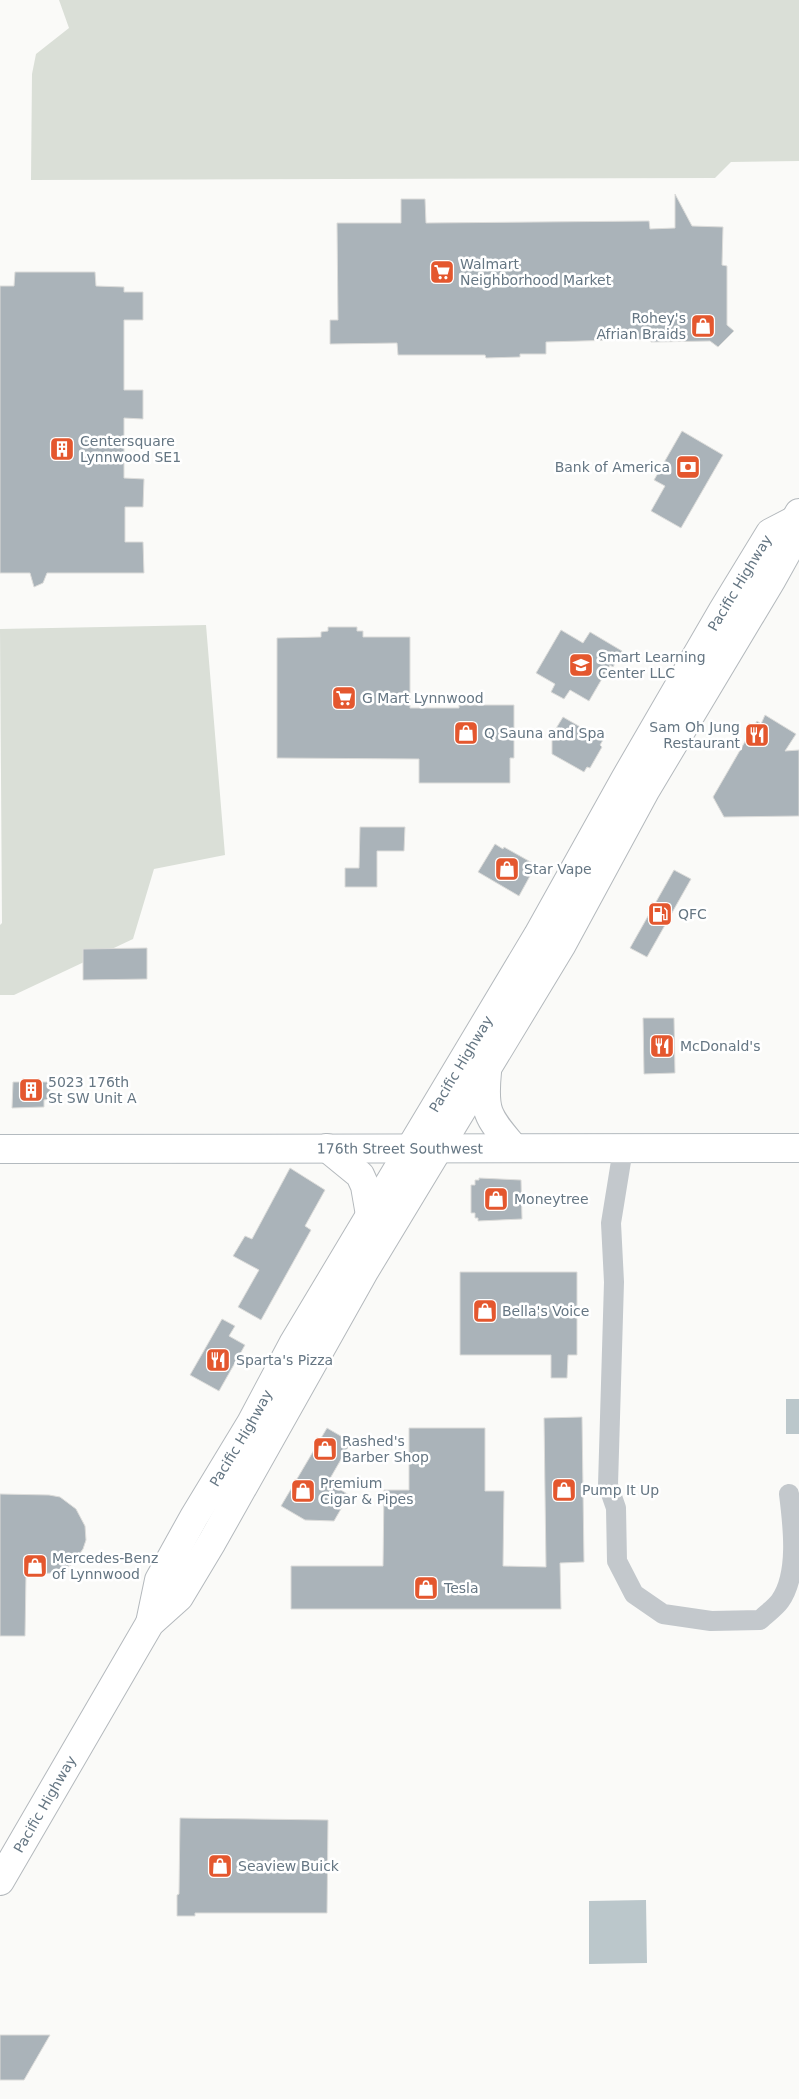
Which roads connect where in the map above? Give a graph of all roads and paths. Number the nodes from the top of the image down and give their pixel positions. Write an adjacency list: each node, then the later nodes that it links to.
1 (797, 516): 2 (main road, Pacific Highway); 3 (main road, Pacific Highway)
2 (488, 1065): 5 (main road, Pacific Highway); 6 (main road)
3 (411, 1147): 4 (main road, 176th Street Southwest); 5 (main road, 176th Street Southwest); 10 (main road, Pacific Highway)
4 (328, 1148): 8 (main road, 176th Street Southwest); 10 (main road)
5 (439, 1148): 6 (main road, 176th Street Southwest); 13 (main road, Pacific Highway)
6 (514, 1148): 9 (main road, 176th Street Southwest)
7 (799, 1148): 9 (main road, 176th Street Southwest)
8 (0, 1149)
9 (623, 1149): 12 (street)
10 (370, 1215): 11 (main road, Pacific Highway)
11 (233, 1454): 13 (main road); 14 (main road, Pacific Highway)
12 (789, 1494)
13 (202, 1559): 14 (main road, Pacific Highway)
14 (150, 1623): 15 (main road, Pacific Highway)
15 (0, 1881)

